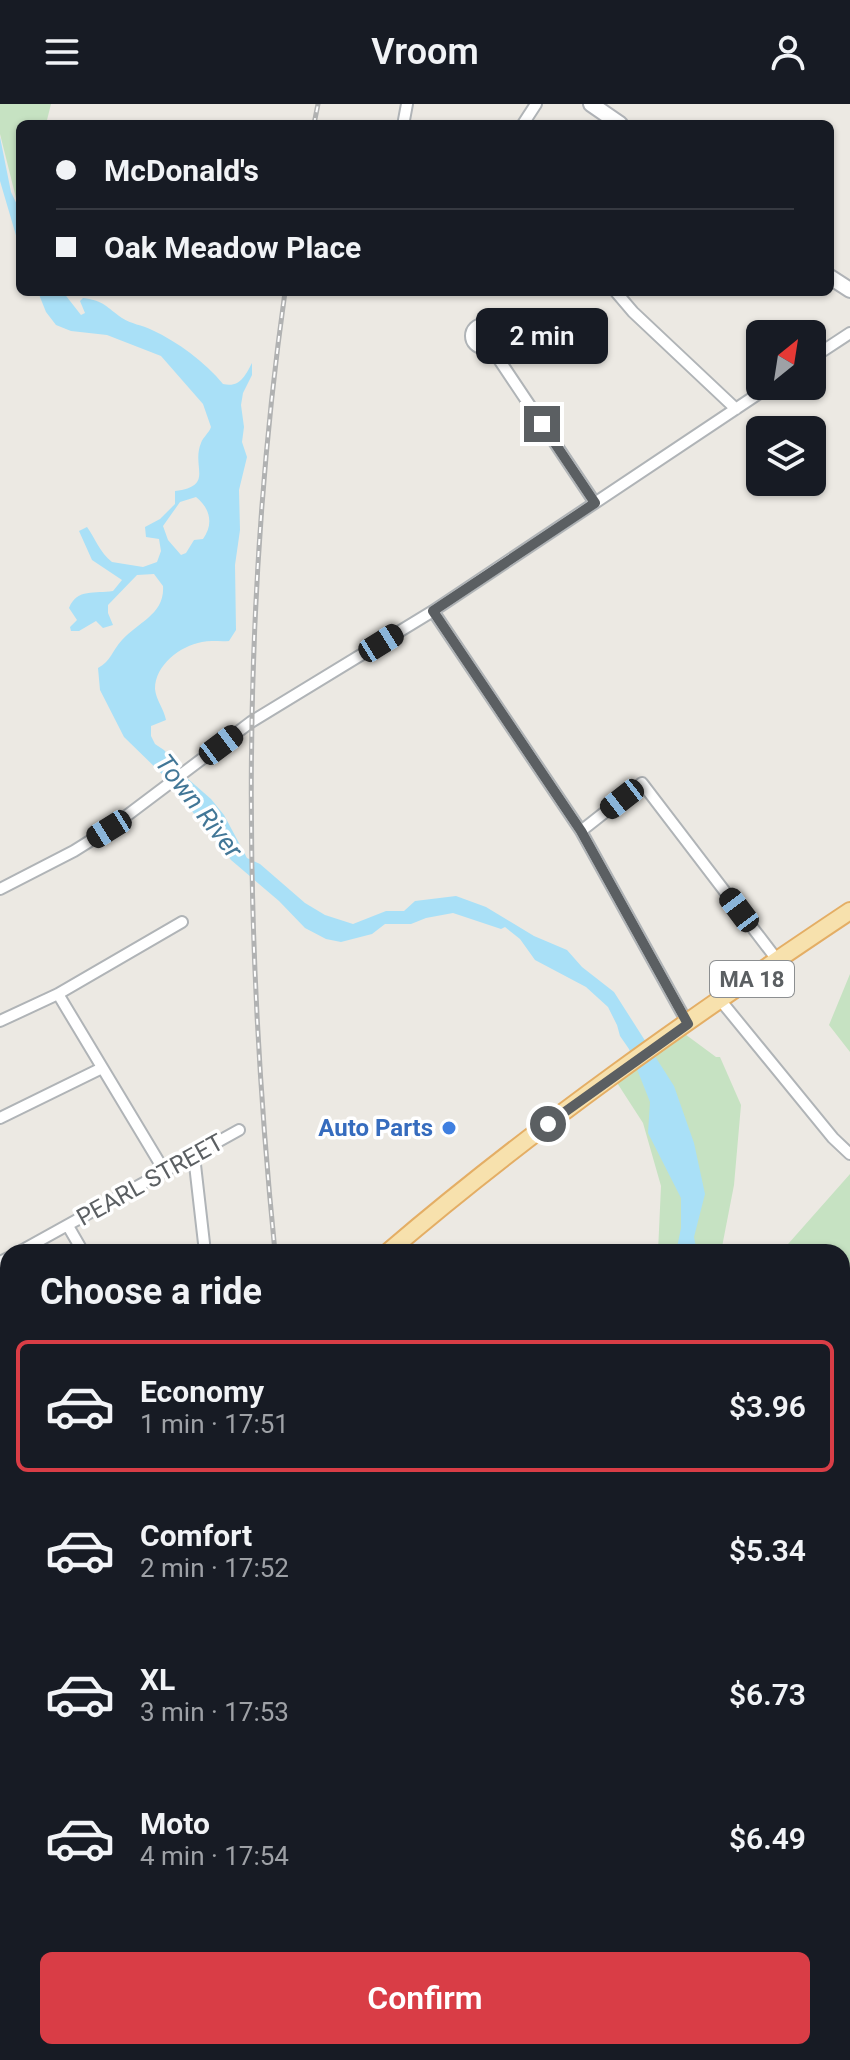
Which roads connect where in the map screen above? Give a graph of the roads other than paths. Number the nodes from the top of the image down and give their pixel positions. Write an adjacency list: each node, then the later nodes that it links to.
1 (407, 104): 3 (street)
2 (591, 104): 4 (street)
3 (404, 120)
4 (614, 120)
5 (619, 296): 10 (street)
6 (850, 333): 8 (street)
7 (490, 346): 11 (street)
8 (826, 349)
9 (749, 400): 10 (street)
10 (736, 409): 11 (street)
11 (595, 503): 12 (street)
12 (433, 611): 13 (street); 14 (street)
13 (581, 831): 17 (street); 21 (street)
14 (0, 889)
15 (850, 911): 17 (main road, MA 18)
16 (182, 922): 18 (street)
17 (778, 961): 19 (main road, MA 18)
18 (58, 994): 20 (street); 22 (street)
19 (721, 1001): 21 (main road, MA 18); 25 (street)
20 (0, 1021)
21 (688, 1024): 32 (main road, MA 18)
22 (102, 1068): 23 (street); 27 (street)
23 (0, 1118)
24 (239, 1130): 26 (street, PEARL STREET)
25 (850, 1154)
26 (194, 1156): 27 (street, PEARL STREET); 31 (street)
27 (165, 1172): 28 (street, PEARL STREET)
28 (68, 1226): 29 (street, PEARL STREET); 30 (street)
29 (34, 1244)
30 (78, 1244)
31 (204, 1244)
32 (398, 1244)

